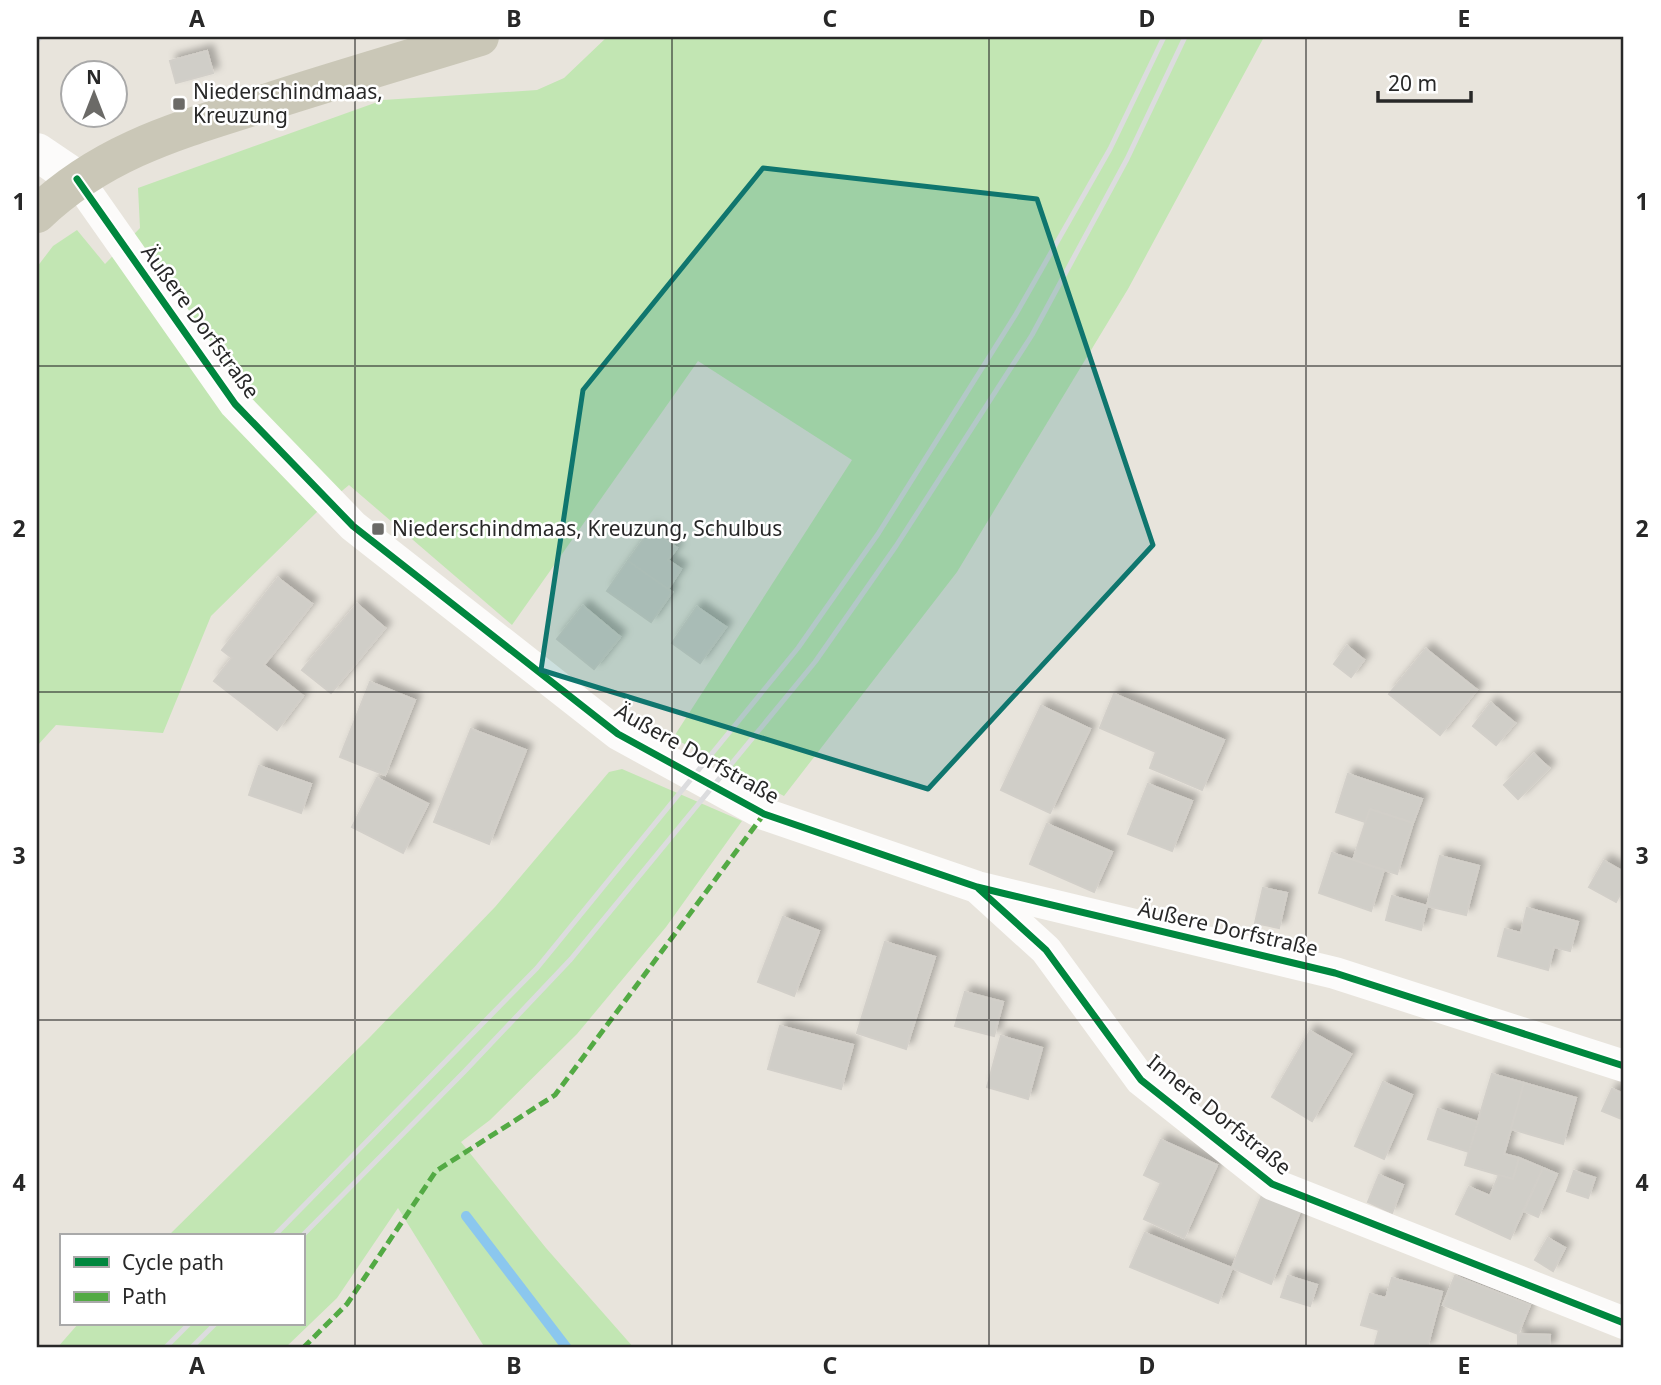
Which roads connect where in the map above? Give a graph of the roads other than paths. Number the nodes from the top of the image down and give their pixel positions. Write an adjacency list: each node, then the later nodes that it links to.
1 (480, 37): 3 (main road)
2 (37, 152): 3 (main road)
3 (77, 179): 4 (main road); 5 (street, Äußere Dorfstraße)
4 (37, 214)
5 (977, 887): 6 (street, Äußere Dorfstraße); 7 (street, Innere Dorfstraße)
6 (1624, 1066)
7 (1624, 1323)

